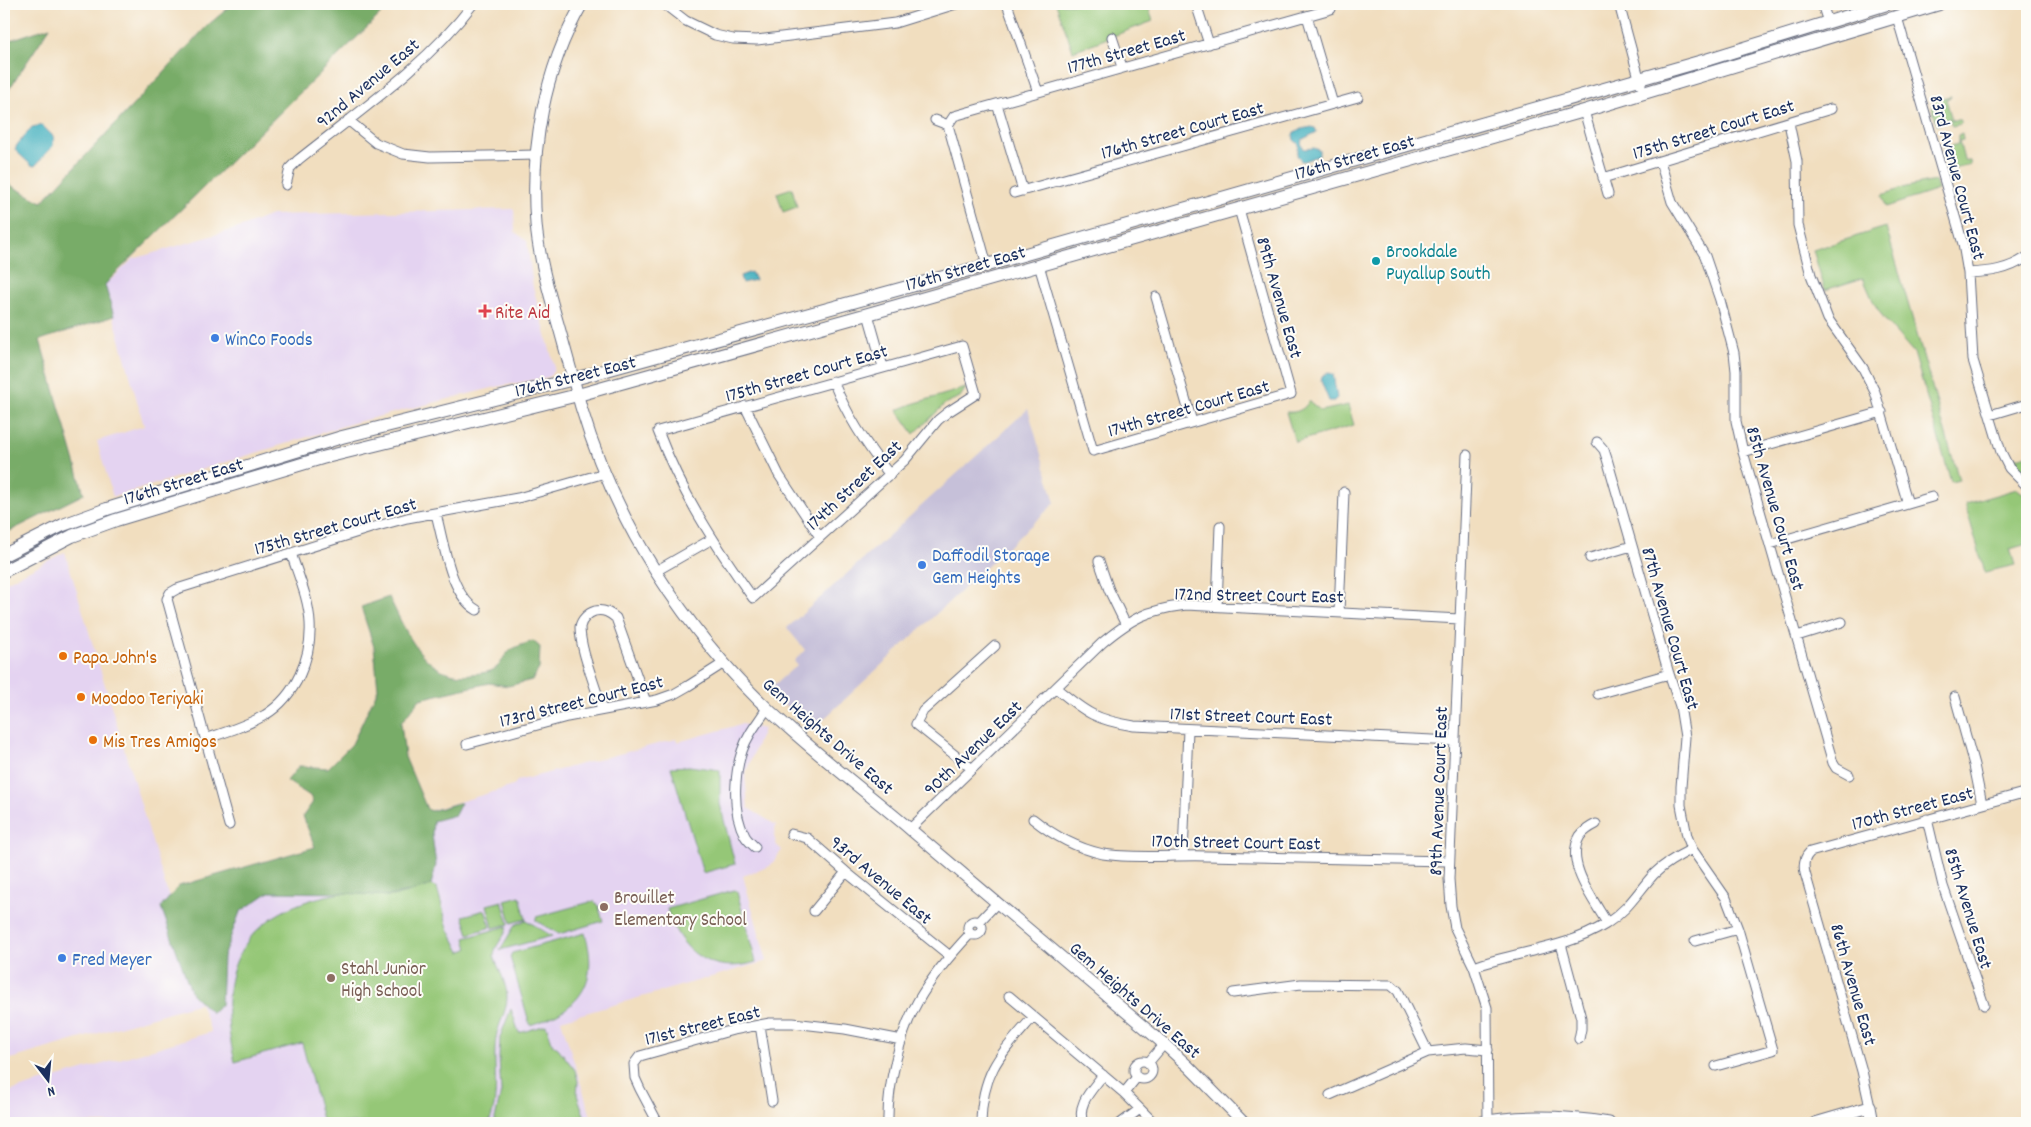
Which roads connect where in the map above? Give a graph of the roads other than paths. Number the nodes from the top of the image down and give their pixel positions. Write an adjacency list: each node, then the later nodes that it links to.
1 (473, 4): 26 (street, 92nd Avenue East)
2 (582, 4): 30 (street, Gem Heights Drive East)
3 (664, 4): 4 (street)
4 (956, 4)
5 (1007, 4): 20 (street)
6 (1196, 4): 17 (street)
7 (1619, 4): 19 (street)
8 (1822, 4): 15 (street)
9 (1887, 4): 15 (main road, 176th Street East)
10 (1915, 4): 14 (main road)
11 (1939, 4): 14 (main road, 176th Street East)
12 (1331, 9): 13 (street, 177th Street East)
13 (1307, 16): 17 (street, 177th Street East); 23 (street)
14 (1897, 17): 25 (main road, 176th Street East); 41 (street, 83rd Avenue Court East)
15 (1828, 22): 19 (main road, 176th Street East)
16 (1112, 37): 18 (street)
17 (1209, 44): 18 (street, 177th Street East)
18 (1122, 67): 20 (street, 177th Street East)
19 (1640, 82): 25 (main road); 32 (main road, 176th Street East)
20 (1038, 92): 22 (street, 177th Street East)
21 (1358, 97): 23 (street, 176th Street Court East)
22 (997, 104): 23 (street, 176th Street Court East); 29 (street, 177th Street East)
23 (1333, 104)
24 (1832, 109): 28 (street, 175th Street Court East)
25 (1584, 111): 33 (street); 36 (main road, 176th Street East)
26 (348, 120): 30 (street); 34 (street, 92nd Avenue East)
27 (935, 120): 29 (street)
28 (1789, 122): 31 (street, 175th Street Court East); 53 (street)
29 (948, 125): 39 (street)
30 (536, 155): 46 (street, Gem Heights Drive East)
31 (1660, 161): 33 (street, 175th Street Court East); 57 (street, 85th Avenue Court East)
32 (1344, 164): 36 (main road); 37 (main road, 176th Street East)
33 (1603, 178): 35 (street)
34 (286, 185)
35 (1608, 194)
36 (1241, 208): 40 (main road, 176th Street East); 49 (street, 89th Avenue East)
37 (1168, 214): 39 (main road, 176th Street East); 40 (main road)
38 (2027, 257): 41 (street)
39 (987, 265): 43 (main road); 46 (main road, 176th Street East)
40 (1040, 265): 43 (main road, 176th Street East); 55 (street, 174th Street Court East)
41 (1968, 273): 54 (street, 83rd Avenue Court East)
42 (1156, 297): 55 (street)
43 (905, 304): 44 (main road, 176th Street East)
44 (868, 314): 45 (street); 50 (main road, 176th Street East)
45 (883, 367): 47 (street, 175th Street Court East); 48 (street, 175th Street Court East)
46 (574, 379): 50 (street, Gem Heights Drive East); 72 (main road, 176th Street East)
47 (833, 381): 52 (street, 175th Street Court East); 60 (street)
48 (976, 394): 60 (street, 174th Street East)
49 (1291, 394): 55 (street, 174th Street Court East)
50 (578, 395): 59 (street, Gem Heights Drive East); 75 (main road, 176th Street East)
51 (2027, 404): 54 (street)
52 (744, 406): 67 (street); 68 (street, 175th Street Court East)
53 (1882, 412): 57 (street); 64 (street)
54 (1990, 415): 61 (street, 83rd Avenue Court East)
55 (1192, 422)
56 (1597, 442): 70 (street, 87th Avenue Court East)
57 (1743, 452): 69 (street, 85th Avenue Court East)
58 (1467, 455): 80 (street, 89th Avenue Court East)
59 (605, 474): 65 (street, 175th Street Court East); 76 (street, Gem Heights Drive East)
60 (890, 475): 67 (street, 174th Street East)
61 (2027, 486)
62 (1344, 492): 79 (street)
63 (1932, 497): 64 (street)
64 (1908, 504): 69 (street)
65 (436, 514): 71 (street, 175th Street Court East); 78 (street)
66 (1220, 526): 77 (street)
67 (820, 537): 68 (street, 174th Street East)
68 (712, 539): 76 (street)
69 (1770, 544): 83 (street, 85th Avenue Court East)
70 (1632, 546): 73 (street); 86 (street, 87th Avenue Court East)
71 (291, 553): 94 (street); 94 (street, 175th Street Court East)
72 (4, 555)
73 (1590, 558)
74 (1098, 561): 82 (street)
75 (4, 570)
76 (656, 571): 85 (street, Gem Heights Drive East)
77 (1217, 606): 79 (street, 172nd Street Court East); 82 (street, 172nd Street Court East)
78 (477, 610)
79 (1339, 612): 80 (street, 172nd Street Court East)
80 (1460, 619): 95 (street, 89th Avenue Court East)
81 (1842, 622): 83 (street)
82 (1125, 623): 87 (street, 172nd Street Court East)
83 (1797, 636): 98 (street, 85th Avenue Court East)
84 (995, 646): 97 (street)
85 (724, 663): 90 (street, 173rd Street Court East); 91 (street, Gem Heights Drive East)
86 (1669, 674): 88 (street); 108 (street, 87th Avenue Court East)
87 (1056, 688): 93 (street, 171st Street Court East); 97 (street, 90th Avenue East)
88 (1598, 694)
89 (1955, 697): 100 (street)
90 (646, 702): 92 (street, 173rd Street Court East); 92 (street)
91 (767, 708): 105 (street, Gem Heights Drive East); 107 (street)
92 (602, 710): 96 (street, 173rd Street Court East)
93 (1188, 729): 95 (street, 171st Street Court East); 109 (street)
94 (205, 739): 104 (street)
95 (1454, 741): 111 (street, 89th Avenue Court East)
96 (467, 744)
97 (971, 768): 105 (street, 90th Avenue East)
98 (1849, 774)
99 (2027, 792): 100 (street, 170th Street East)
100 (1982, 804): 102 (street, 170th Street East)
101 (1033, 819): 109 (street, 170th Street Court East)
102 (1927, 819): 110 (street, 170th Street East); 123 (street, 85th Avenue East)
103 (1596, 824): 115 (street)
104 (229, 825)
105 (910, 829): 113 (street, Gem Heights Drive East)
106 (791, 834): 112 (street, 93rd Avenue East)
107 (755, 848)
108 (1692, 849): 115 (street); 116 (street, 87th Avenue Court East)
109 (1183, 855): 111 (street, 170th Street Court East)
110 (1806, 856): 136 (street, 86th Avenue East)
111 (1448, 861): 120 (street, 89th Avenue Court East)
112 (846, 872): 114 (street); 119 (street, 93rd Avenue East)
113 (997, 903): 119 (street); 128 (street, Gem Heights Drive East)
114 (814, 911)
115 (1607, 923): 118 (street)
116 (1738, 929): 117 (street); 131 (street, 87th Avenue Court East)
117 (1695, 941)
118 (1561, 944): 120 (street); 126 (street)
119 (950, 956): 127 (street)
120 (1474, 967): 129 (street, 89th Avenue Court East)
121 (1233, 993): 130 (street)
122 (1009, 996): 124 (street)
123 (1984, 1005)
124 (1033, 1017): 132 (street); 142 (street)
125 (760, 1026): 127 (street, 171st Street East); 135 (street); 140 (street, 171st Street East)
126 (1579, 1038)
127 (902, 1040): 141 (street)
128 (1164, 1044): 133 (street); 146 (street, Gem Heights Drive East)
129 (1488, 1050): 130 (street); 139 (street, 89th Avenue Court East)
130 (1428, 1052): 134 (street)
131 (1716, 1066)
132 (1103, 1075): 133 (street); 143 (street)
133 (1124, 1093): 137 (street)
134 (1330, 1095)
135 (772, 1101)
136 (1870, 1107): 148 (street); 149 (street, 86th Avenue East)
137 (1140, 1109): 144 (street); 145 (street)
138 (1581, 1121): 139 (street); 147 (street)
139 (1482, 1122)
140 (658, 1123)
141 (888, 1123)
142 (981, 1123)
143 (1083, 1123)
144 (1121, 1123)
145 (1154, 1123)
146 (1244, 1123)
147 (1609, 1123)
148 (1815, 1123)
149 (1873, 1123)

